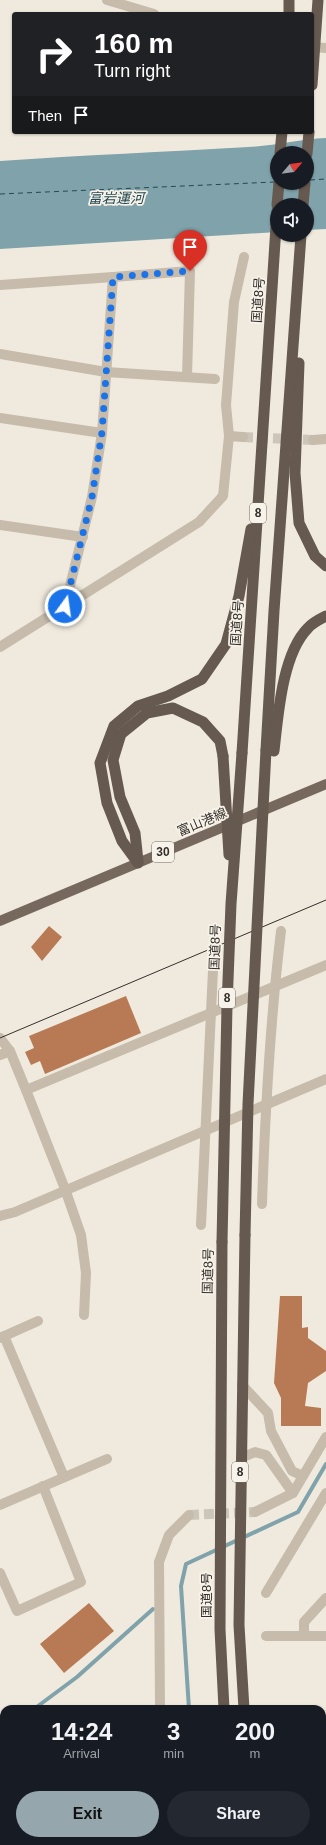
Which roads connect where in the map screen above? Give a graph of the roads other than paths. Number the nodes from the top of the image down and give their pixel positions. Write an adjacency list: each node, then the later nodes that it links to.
1 (107, 0): 4 (street)
2 (290, 0): 5 (highway)
3 (318, 0): 8 (highway, bridge)
4 (147, 12)
5 (289, 12)
6 (314, 48): 7 (street)
7 (326, 48)
8 (314, 57)
9 (282, 134): 11 (highway)
10 (309, 134): 12 (highway)
11 (281, 146)
12 (308, 146)
13 (275, 242): 29 (highway, 国道8号 / 8)
14 (300, 242): 18 (highway, 8)
15 (244, 257): 25 (street)
16 (113, 277): 17 (street); 20 (street); 21 (street)
17 (0, 285)
18 (297, 293): 32 (highway); 36 (highway, 8)
19 (0, 354): 20 (street)
20 (106, 372): 21 (street); 24 (street)
21 (187, 376): 22 (street)
22 (215, 379)
23 (0, 418): 24 (street)
24 (102, 432): 31 (street)
25 (229, 436): 26 (street); 33 (street)
26 (242, 437)
27 (319, 439): 28 (street)
28 (326, 449)
29 (261, 469): 38 (highway); 39 (highway, 国道8号 / 8, bridge)
30 (0, 525): 31 (street)
31 (82, 537): 33 (street)
32 (326, 566)
33 (65, 606): 35 (street)
34 (326, 616): 36 (highway)
35 (0, 647)
36 (270, 751): 59 (highway, 8, bridge)
37 (326, 784): 38 (main road, 富山港線 / 30)
38 (138, 863): 39 (highway, bridge); 40 (main road, 富山港線 / 30)
39 (231, 904): 78 (highway, 国道8号 / 8, bridge)
40 (0, 921)
41 (281, 931): 44 (street)
42 (326, 965): 44 (street)
43 (213, 970): 45 (street)
44 (274, 986): 45 (street); 50 (street)
45 (211, 1012): 49 (street); 51 (street)
46 (0, 1038): 47 (street)
47 (5, 1053): 49 (street)
48 (326, 1079): 50 (street)
49 (26, 1090): 52 (street)
50 (265, 1105): 51 (street); 53 (street)
51 (205, 1130): 52 (street); 55 (street)
52 (66, 1189): 54 (street); 56 (street)
53 (262, 1204)
54 (0, 1216)
55 (201, 1225)
56 (84, 1315)
57 (38, 1321): 58 (street)
58 (2, 1337): 64 (street)
59 (242, 1385): 61 (highway, 8); 63 (street)
60 (326, 1437): 63 (street)
61 (241, 1458): 66 (street); 79 (highway, 8)
62 (107, 1459): 64 (street)
63 (303, 1476): 66 (street)
64 (64, 1477): 65 (street)
65 (43, 1486): 68 (street); 71 (street)
66 (293, 1493): 69 (street)
67 (326, 1493): 72 (street)
68 (0, 1505)
69 (255, 1512)
70 (189, 1516): 77 (street)
71 (0, 1573)
72 (266, 1593)
73 (326, 1598): 74 (street)
74 (304, 1635): 75 (street); 76 (street)
75 (266, 1636)
76 (326, 1636)
77 (160, 1705)
78 (224, 1705)
79 (244, 1705)

